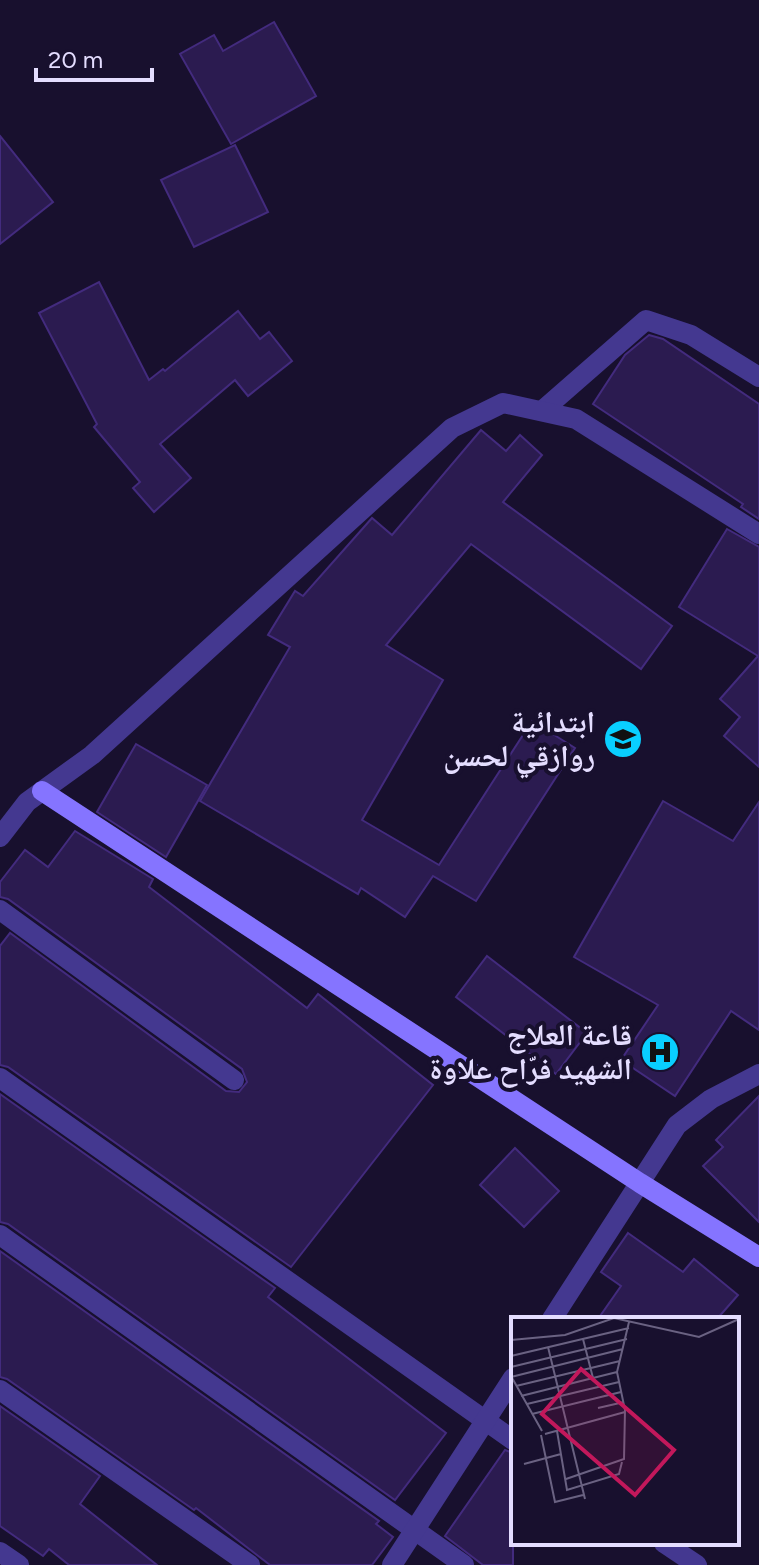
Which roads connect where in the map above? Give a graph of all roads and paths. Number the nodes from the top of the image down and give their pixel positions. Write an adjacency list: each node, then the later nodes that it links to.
1 (759, 377): 2 (street)
2 (543, 410): 3 (street); 4 (street)
3 (759, 534)
4 (42, 791): 5 (street); 10 (street)
5 (0, 837)
6 (0, 910): 9 (street)
7 (759, 1074): 10 (street)
8 (0, 1078): 16 (street)
9 (234, 1080)
10 (640, 1183): 12 (street); 13 (street)
11 (0, 1235): 18 (street)
12 (759, 1257)
13 (553, 1317)
14 (511, 1381): 16 (street)
15 (0, 1390): 22 (street)
16 (485, 1421): 17 (street); 18 (street)
17 (511, 1439)
18 (415, 1530): 23 (street); 24 (street)
19 (667, 1545): 25 (street)
20 (0, 1552): 21 (street)
21 (19, 1565)
22 (250, 1565)
23 (392, 1565)
24 (464, 1565)
25 (697, 1565)

